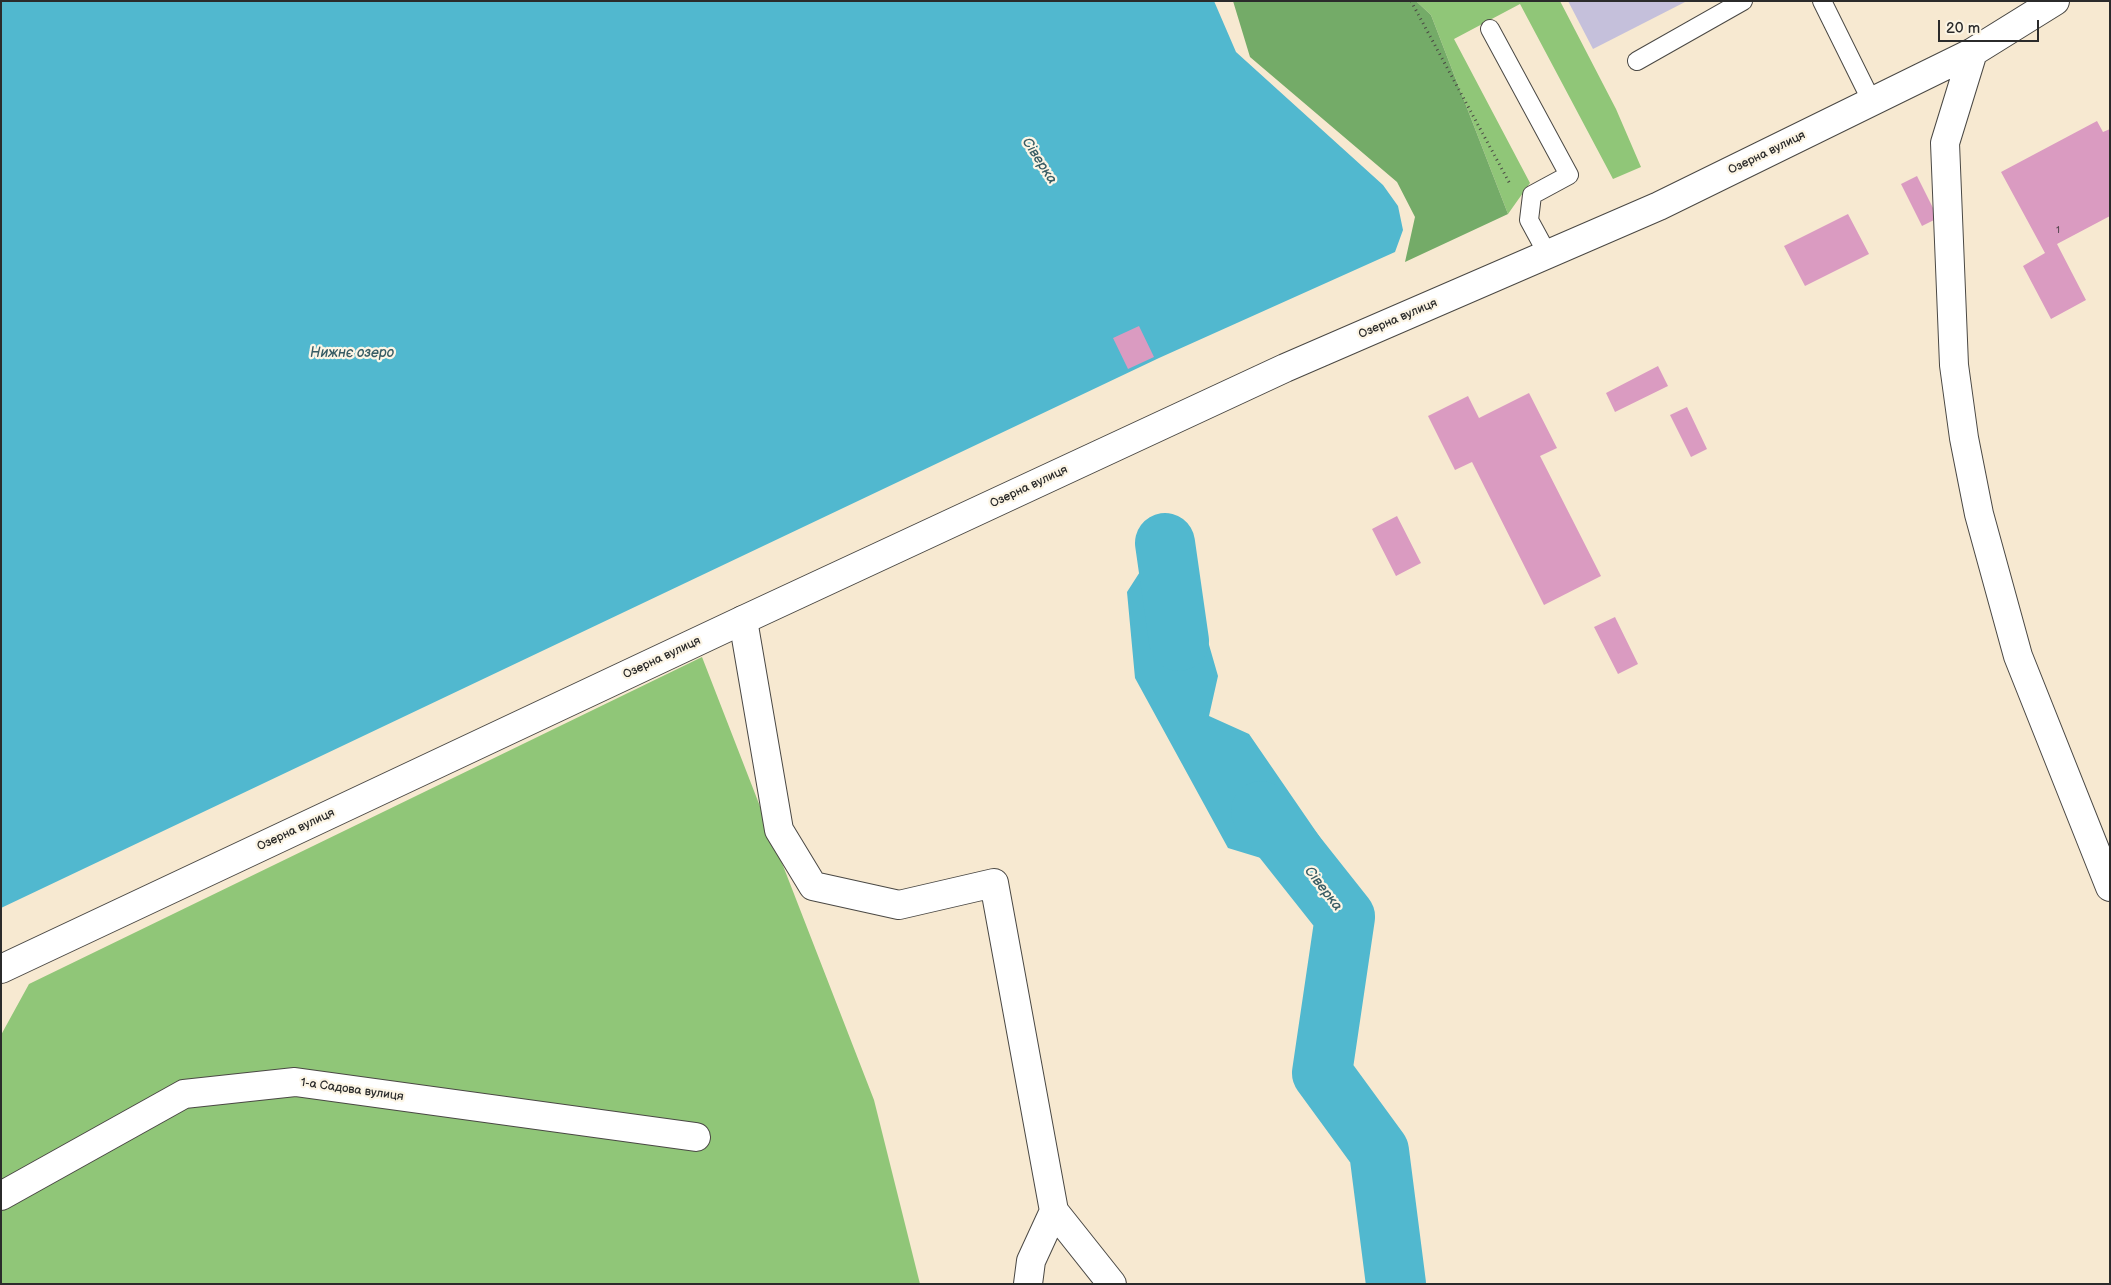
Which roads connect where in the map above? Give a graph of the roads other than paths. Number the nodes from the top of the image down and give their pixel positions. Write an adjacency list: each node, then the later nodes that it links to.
1 (1743, 1): 6 (lane)
2 (1822, 1): 7 (lane)
3 (2055, 1): 5 (street, Озерна вулиця)
4 (1490, 29): 8 (lane)
5 (1973, 52): 7 (street, Озерна вулиця); 10 (street)
6 (1637, 61)
7 (1872, 102): 8 (street, Озерна вулиця)
8 (1548, 255): 9 (street, Озерна вулиця)
9 (743, 620): 11 (street, Озерна вулиця); 14 (street)
10 (2110, 886)
11 (1, 969)
12 (696, 1137): 13 (street, 1-а Садова вулиця)
13 (1, 1196)
14 (1054, 1211): 15 (street); 16 (street)
15 (1028, 1284)
16 (1112, 1284)

